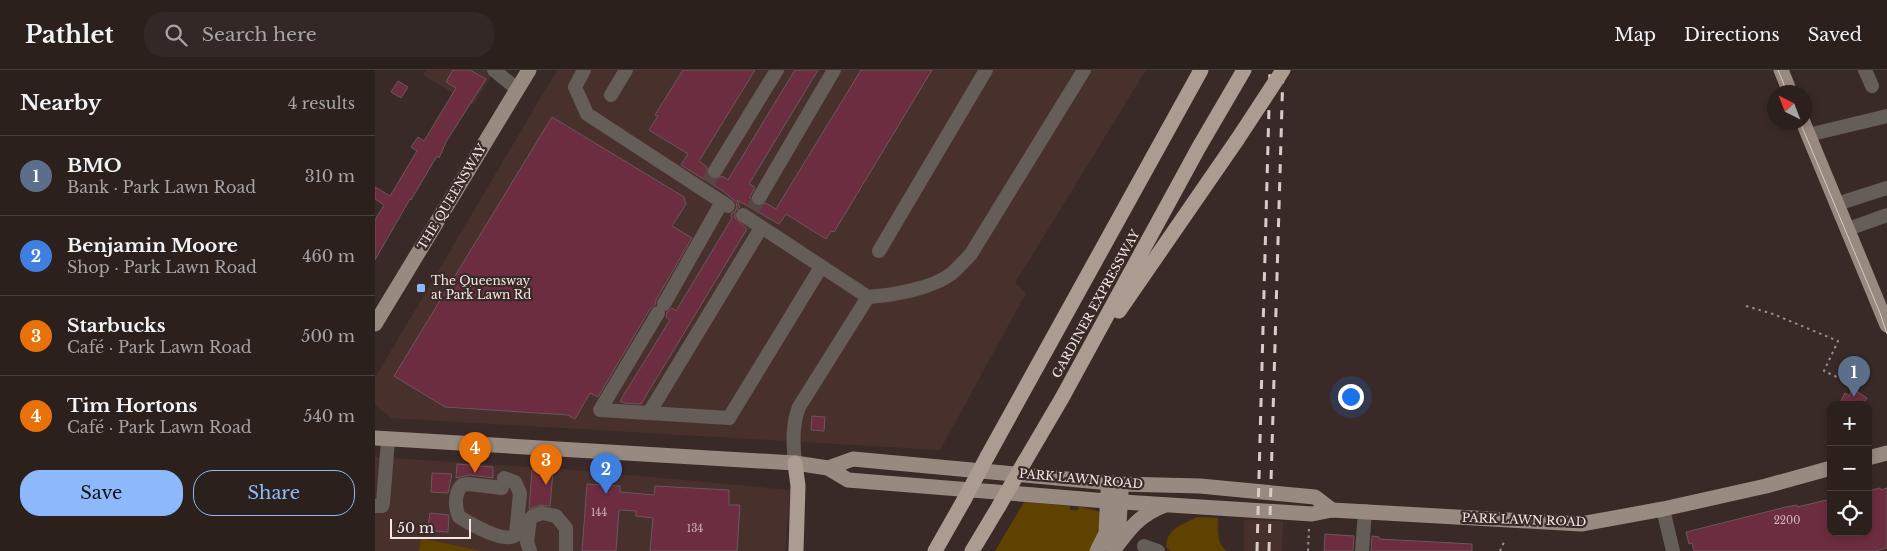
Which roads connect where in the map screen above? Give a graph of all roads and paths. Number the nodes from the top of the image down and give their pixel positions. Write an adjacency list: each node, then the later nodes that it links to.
1 (494, 70): 16 (street)
2 (529, 70): 16 (main road, THE QUEENSWAY)
3 (583, 70): 21 (street)
4 (626, 70): 17 (street)
5 (777, 70): 21 (street)
6 (834, 70): 25 (street)
7 (986, 70): 27 (street)
8 (1084, 70): 29 (street)
9 (1201, 70): 55 (highway, GARDINER EXPRESSWAY, bridge)
10 (1244, 70): 34 (highway, GARDINER EXPRESSWAY)
11 (1283, 70): 34 (highway, bridge)
12 (1781, 70): 14 (main road)
13 (1865, 70): 15 (street)
14 (1787, 85)
15 (1872, 86)
16 (517, 89): 31 (main road, THE QUEENSWAY)
17 (611, 95)
18 (1887, 116): 19 (street)
19 (1812, 128)
20 (1806, 130): 23 (main road)
21 (709, 181): 35 (street)
22 (1887, 188): 23 (street)
23 (1837, 204): 26 (main road)
24 (1887, 215): 26 (street)
25 (761, 228): 28 (street); 35 (street)
26 (1848, 229): 32 (main road)
27 (879, 251)
28 (821, 268): 29 (street); 35 (street)
29 (868, 297): 39 (street)
30 (1746, 306): 33 (path)
31 (375, 324)
32 (1887, 325)
33 (1850, 383)
34 (1062, 398): 56 (highway, GARDINER EXPRESSWAY, bridge)
35 (649, 412)
36 (382, 439): 39 (main road, PARK LAWN ROAD); 46 (street)
37 (1887, 453): 38 (main road)
38 (1872, 457)
39 (795, 463): 40 (main road, PARK LAWN ROAD); 54 (highway)
40 (828, 468): 43 (main road, PARK LAWN ROAD); 44 (main road, PARK LAWN ROAD)
41 (1827, 469): 47 (main road, PARK LAWN ROAD)
42 (503, 483): 42 (street)
43 (1115, 483): 44 (main road); 48 (main road, PARK LAWN ROAD)
44 (1114, 501): 45 (main road, PARK LAWN ROAD); 57 (main road); 58 (main road)
45 (1167, 504): 48 (main road, PARK LAWN ROAD); 59 (main road)
46 (375, 506)
47 (1663, 509): 49 (main road, PARK LAWN ROAD); 63 (street)
48 (1332, 510): 49 (main road, PARK LAWN ROAD)
49 (1365, 511): 61 (street)
50 (1309, 528): 60 (path)
51 (1504, 542): 62 (path)
52 (530, 551): 53 (street)
53 (566, 551)
54 (796, 551)
55 (935, 551)
56 (972, 551)
57 (1097, 551)
58 (1109, 551)
59 (1113, 551)
60 (1308, 551)
61 (1362, 551)
62 (1500, 551)
63 (1673, 551)

